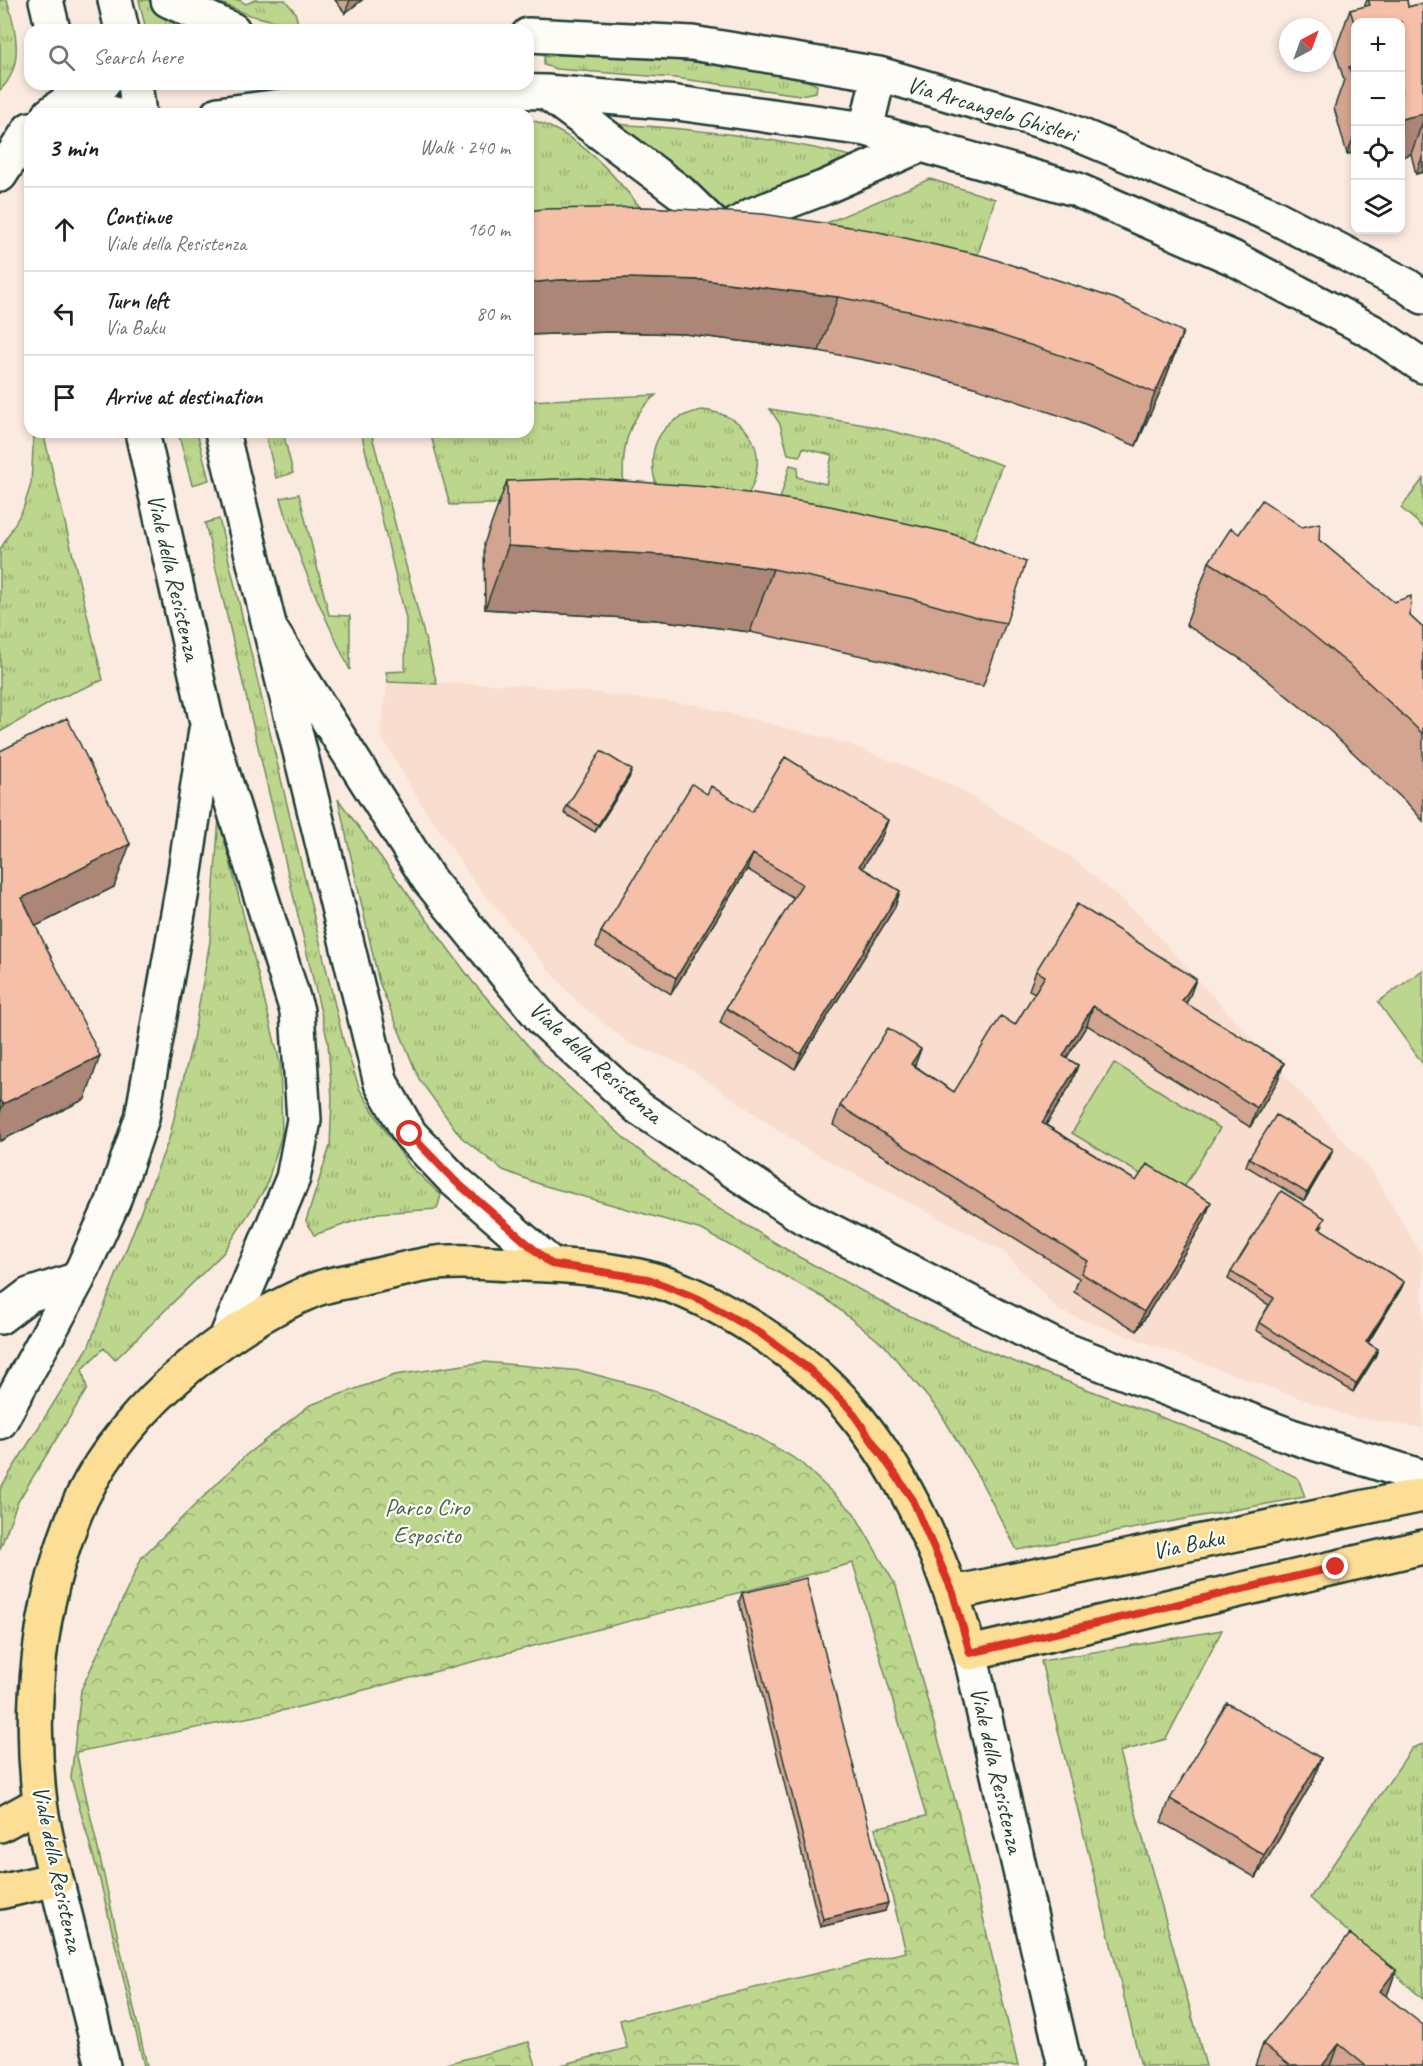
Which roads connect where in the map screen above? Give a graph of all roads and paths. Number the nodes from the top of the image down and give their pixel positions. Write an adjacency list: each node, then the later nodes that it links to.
1 (46, 0): 4 (street)
2 (115, 0): 5 (street)
3 (168, 0): 6 (street)
4 (52, 24)
5 (121, 24)
6 (220, 24)
7 (534, 35): 8 (street, Via Arcangelo Ghisleri)
8 (879, 74): 20 (street); 27 (street, Via Arcangelo Ghisleri)
9 (91, 90): 14 (street)
10 (136, 90): 17 (street)
11 (483, 90): 15 (street)
12 (527, 90): 13 (street)
13 (546, 92): 20 (street); 25 (street)
14 (64, 103): 16 (street)
15 (406, 105): 18 (street)
16 (87, 108)
17 (138, 108)
18 (266, 108)
19 (24, 129): 21 (street)
20 (866, 129): 23 (street)
21 (0, 133)
22 (24, 137): 24 (street)
23 (923, 144): 25 (street); 28 (street)
24 (0, 175)
25 (712, 242): 26 (street)
26 (764, 248)
27 (1423, 297)
28 (1423, 366)
29 (143, 438): 32 (street, Viale della Resistenza)
30 (223, 438): 31 (street, Viale della Resistenza)
31 (271, 630): 33 (street, Viale della Resistenza); 38 (street, Viale della Resistenza)
32 (207, 723): 34 (street, Viale della Resistenza); 36 (street, Viale della Resistenza)
33 (551, 1264): 36 (main road, Viale della Resistenza); 41 (main road, Viale della Resistenza)
34 (78, 1279): 35 (street); 37 (street, Viale della Resistenza)
35 (0, 1317)
36 (226, 1338): 43 (main road, Viale della Resistenza)
37 (0, 1422)
38 (1423, 1477)
39 (1423, 1495): 41 (main road, Via Baku)
40 (1423, 1547): 42 (main road)
41 (953, 1593): 42 (main road, Viale della Resistenza)
42 (970, 1653): 48 (street, Viale della Resistenza)
43 (40, 1803): 44 (main road); 45 (main road, Viale della Resistenza)
44 (0, 1825)
45 (56, 1879): 46 (main road); 47 (street, Viale della Resistenza)
46 (0, 1892)
47 (103, 2066)
48 (1065, 2066)

